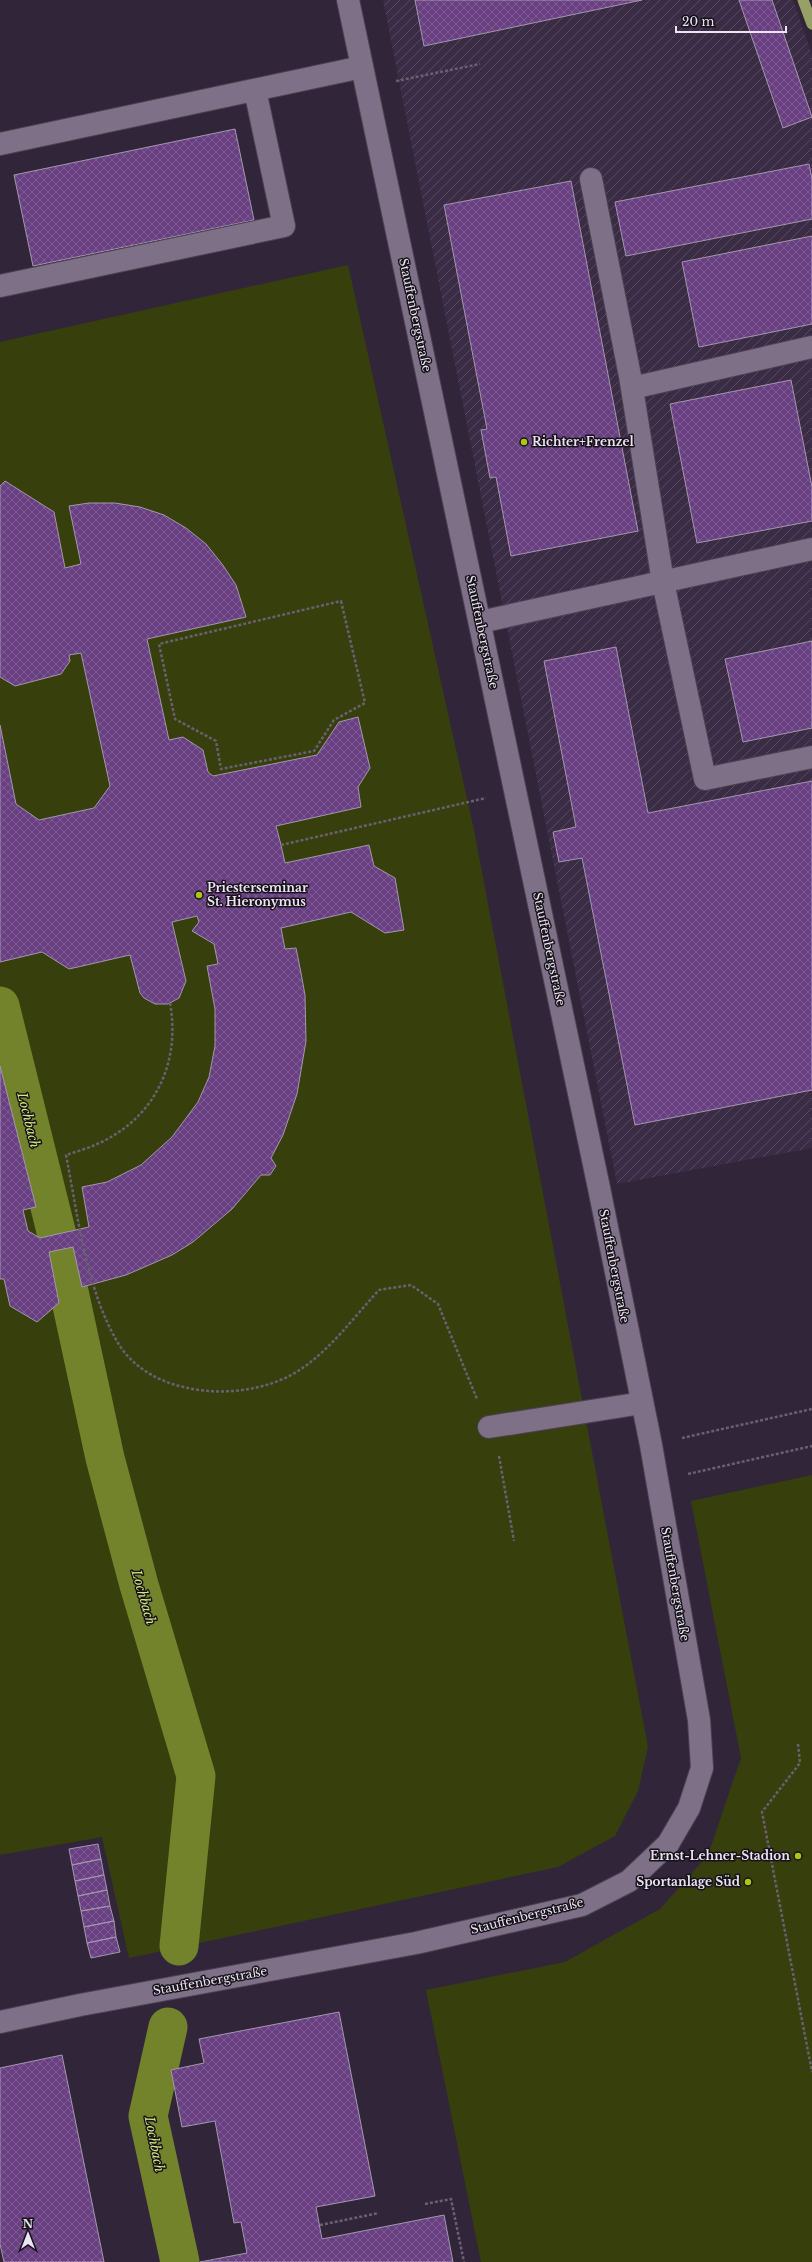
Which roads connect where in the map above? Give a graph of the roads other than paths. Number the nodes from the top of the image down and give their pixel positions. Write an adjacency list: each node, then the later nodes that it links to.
1 (348, 0): 2 (street, Stauffenbergstraße)
2 (364, 77): 3 (street); 11 (street, Stauffenbergstraße)
3 (255, 90): 4 (street); 6 (street)
4 (0, 144)
5 (591, 179): 8 (street)
6 (0, 286)
7 (812, 347): 8 (street)
8 (632, 388): 10 (street)
9 (812, 549): 10 (street)
10 (663, 582): 11 (street); 12 (street)
11 (480, 622): 13 (street, Stauffenbergstraße)
12 (812, 757)
13 (642, 1403): 14 (street); 15 (street, Stauffenbergstraße)
14 (489, 1427)
15 (0, 2022)

